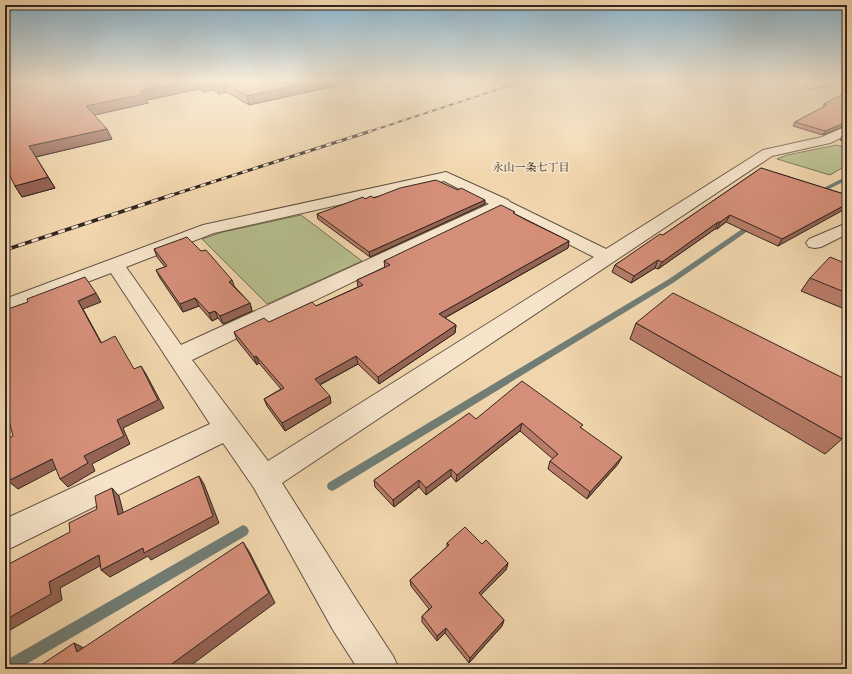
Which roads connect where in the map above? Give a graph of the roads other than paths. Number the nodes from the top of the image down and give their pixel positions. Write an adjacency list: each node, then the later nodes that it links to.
1 (847, 130): 5 (street)
2 (503, 204): 5 (street); 6 (street); 8 (street)
3 (847, 228): 4 (street)
4 (815, 243)
5 (608, 257): 10 (street)
6 (115, 264): 7 (street); 8 (street)
7 (5, 306)
8 (177, 356): 9 (street)
9 (227, 428): 10 (street); 11 (street)
10 (264, 479): 12 (street)
11 (5, 535)
12 (380, 669)

